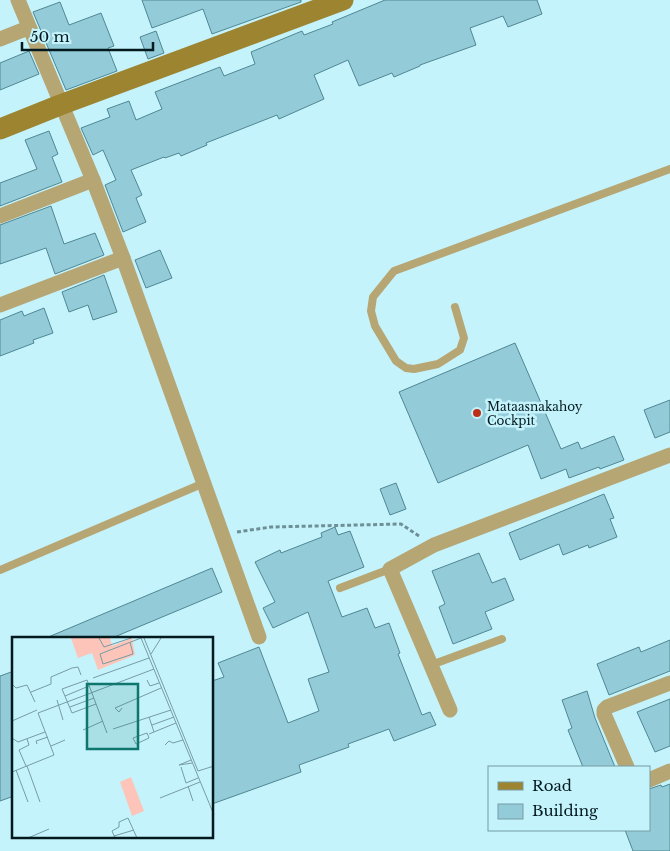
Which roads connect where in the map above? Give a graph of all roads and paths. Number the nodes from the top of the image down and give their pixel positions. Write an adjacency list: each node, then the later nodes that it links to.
1 (18, 0): 3 (street)
2 (344, 0): 5 (street)
3 (28, 28): 4 (street); 5 (street)
4 (0, 39)
5 (60, 105): 6 (street); 8 (street)
6 (0, 129)
7 (670, 169): 12 (lane)
8 (93, 180): 9 (street); 10 (street)
9 (0, 216)
10 (123, 258): 11 (street); 14 (street)
11 (0, 305)
12 (455, 307)
13 (670, 455): 16 (street)
14 (204, 483): 15 (street); 18 (lane)
15 (222, 533): 16 (path); 20 (street)
16 (434, 545): 17 (street)
17 (390, 569): 19 (lane); 22 (street)
18 (0, 570)
19 (340, 588)
20 (259, 637)
21 (502, 640): 22 (lane)
22 (431, 664): 24 (street)
23 (670, 683): 25 (street)
24 (450, 710)
25 (627, 766)
26 (670, 771): 27 (street)
27 (650, 780)

